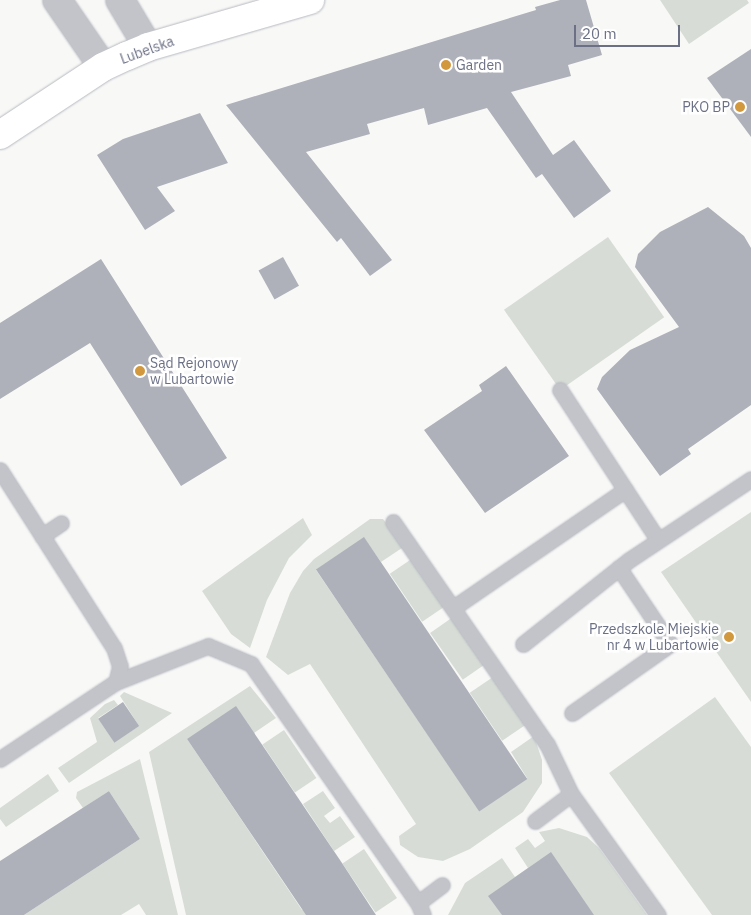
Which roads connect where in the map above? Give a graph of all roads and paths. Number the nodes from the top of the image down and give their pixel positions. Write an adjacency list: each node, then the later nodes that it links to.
1 (58, 0): 5 (street)
2 (120, 0): 4 (street)
3 (310, 0): 4 (main road, Lubelska)
4 (148, 47): 5 (main road, Lubelska)
5 (103, 67): 6 (main road, Lubelska)
6 (0, 135)
7 (560, 390): 10 (lane)
8 (0, 470): 13 (lane)
9 (751, 479): 14 (lane)
10 (625, 490): 14 (lane); 16 (lane)
11 (393, 522): 16 (lane)
12 (61, 523): 13 (lane)
13 (42, 536): 18 (lane)
14 (658, 540): 15 (lane)
15 (619, 568): 17 (lane); 19 (lane)
16 (453, 608): 21 (lane)
17 (523, 644)
18 (116, 682): 20 (lane); 24 (lane)
19 (572, 713)
20 (0, 759)
21 (571, 794): 22 (lane); 25 (lane)
22 (535, 821)
23 (442, 885): 24 (lane)
24 (421, 909)
25 (658, 915)

